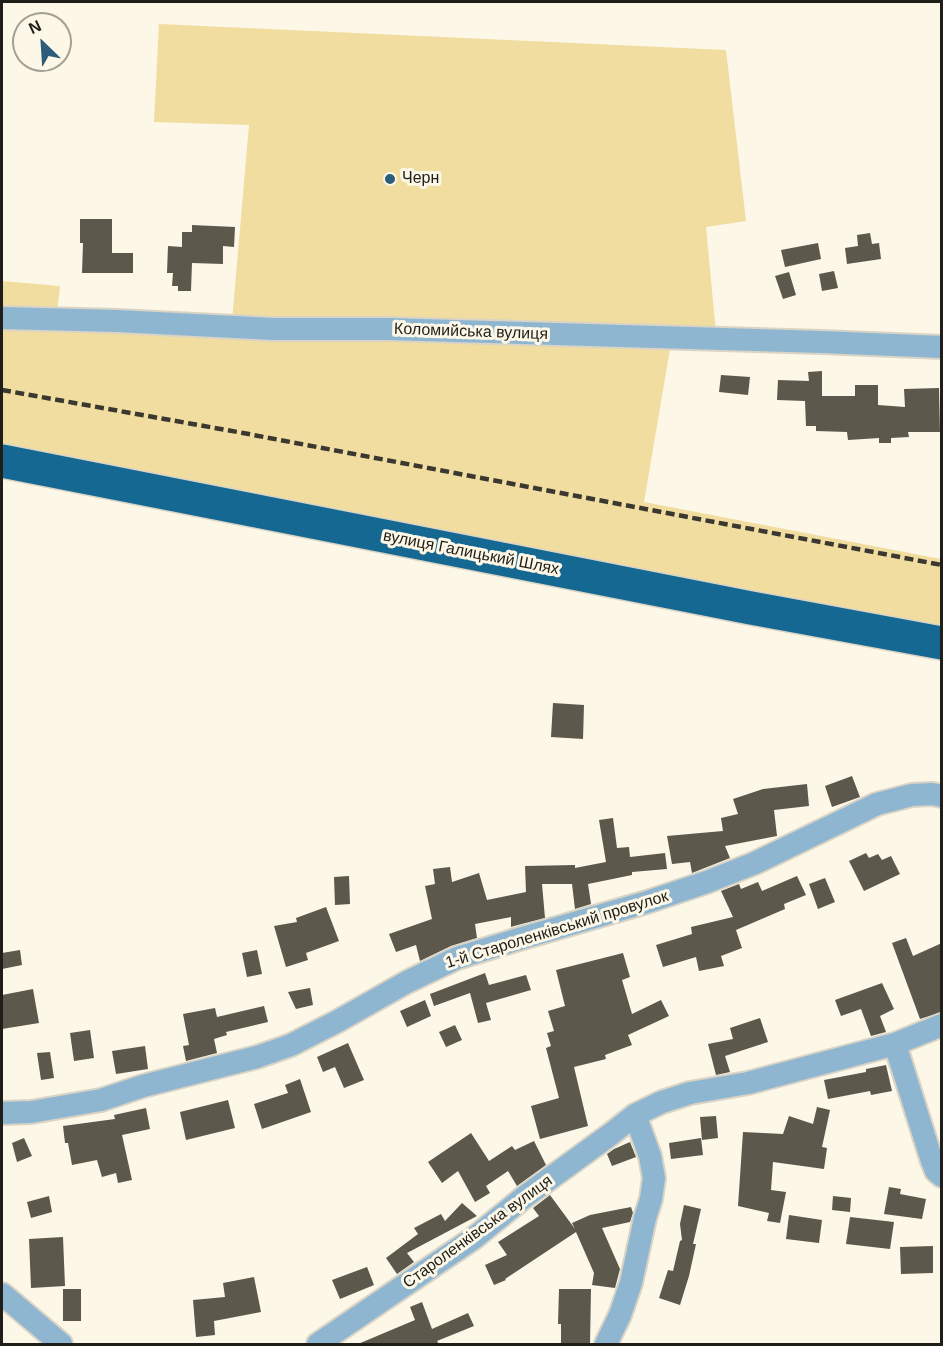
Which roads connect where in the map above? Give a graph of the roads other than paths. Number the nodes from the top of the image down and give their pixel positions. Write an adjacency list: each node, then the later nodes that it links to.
1 (2, 318): 2 (street, Коломийська вулиця)
2 (942, 347)
3 (2, 461): 4 (highway, вулиця Галицький Шлях)
4 (942, 643)
5 (942, 796): 8 (street, 1-й Староленківський провулок)
6 (942, 1025): 7 (street, Староленківська вулиця)
7 (895, 1044): 9 (street, Староленківська вулиця); 10 (street)
8 (2, 1113)
9 (634, 1115): 13 (street, Староленківська вулиця); 14 (street)
10 (942, 1176)
11 (2, 1294): 12 (street)
12 (61, 1344)
13 (318, 1344)
14 (606, 1344)

